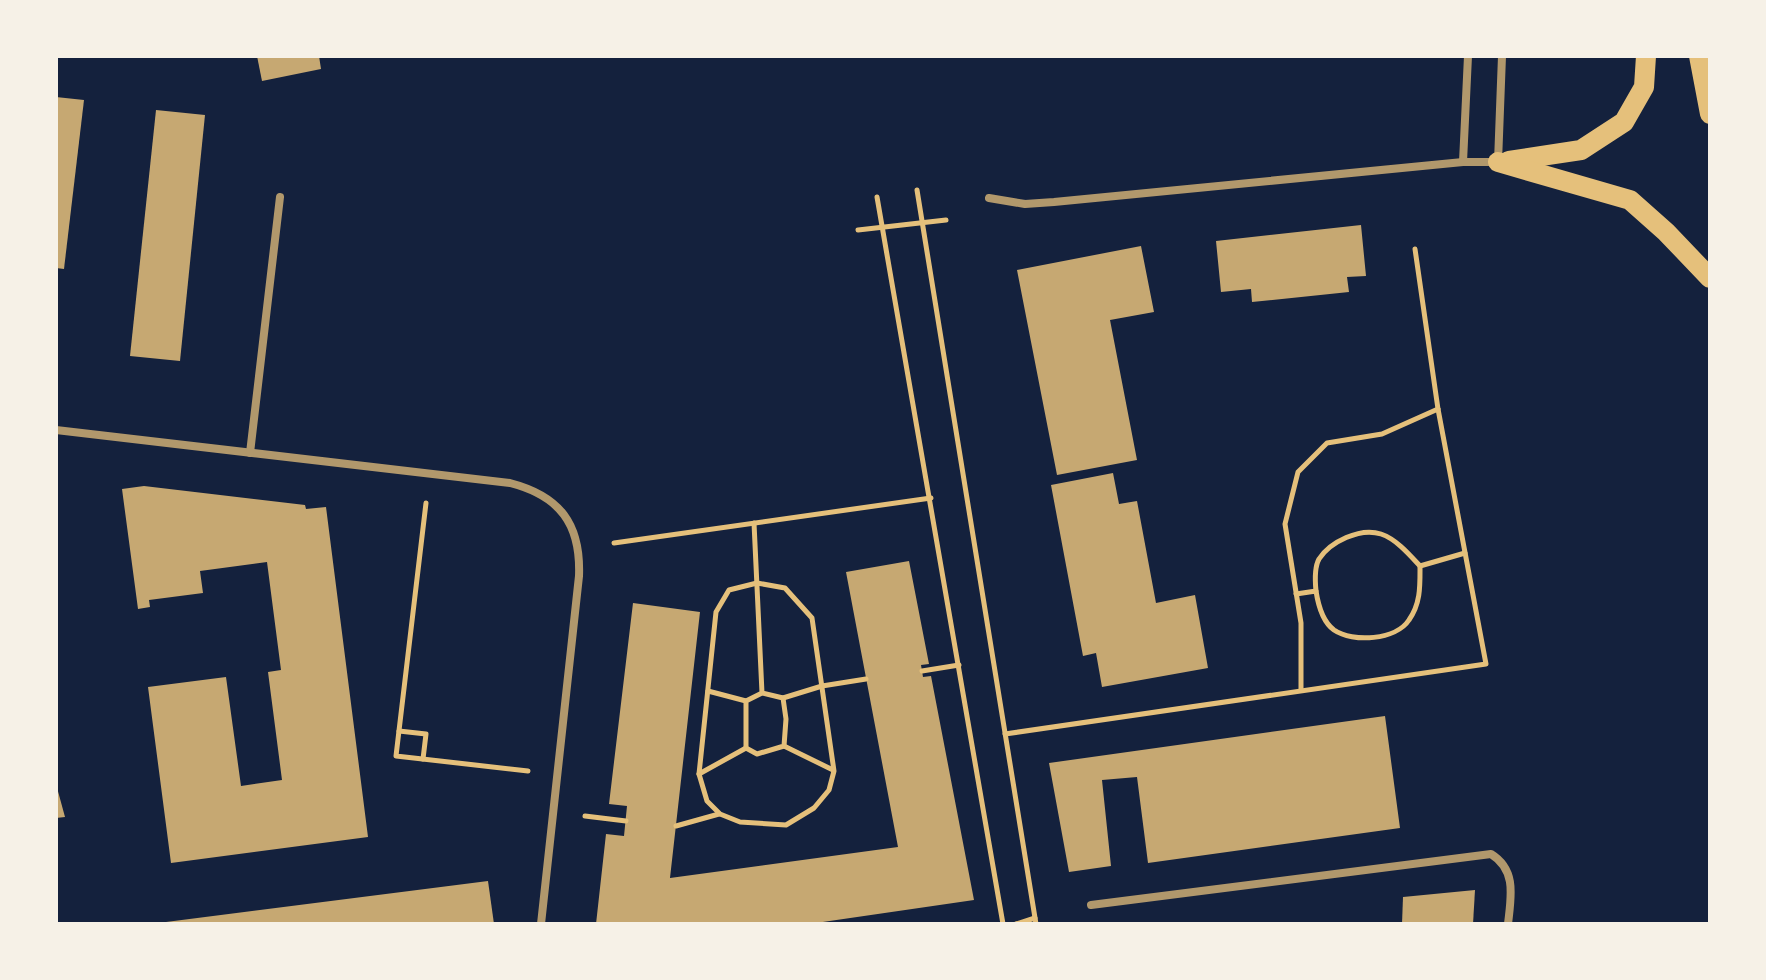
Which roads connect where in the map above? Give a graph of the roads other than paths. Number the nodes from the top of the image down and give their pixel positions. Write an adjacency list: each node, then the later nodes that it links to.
1 (1468, 56): 6 (street)
2 (1502, 56): 7 (street)
3 (1646, 56): 7 (main road)
4 (1699, 56): 5 (main road)
5 (1710, 114)
6 (1463, 162): 7 (street); 9 (street)
7 (1498, 162): 10 (main road)
8 (280, 197): 12 (street)
9 (989, 198)
10 (1710, 278)
11 (56, 430): 12 (street)
12 (250, 453): 14 (street)
13 (1091, 905): 15 (street)
14 (541, 924)
15 (1508, 924)

